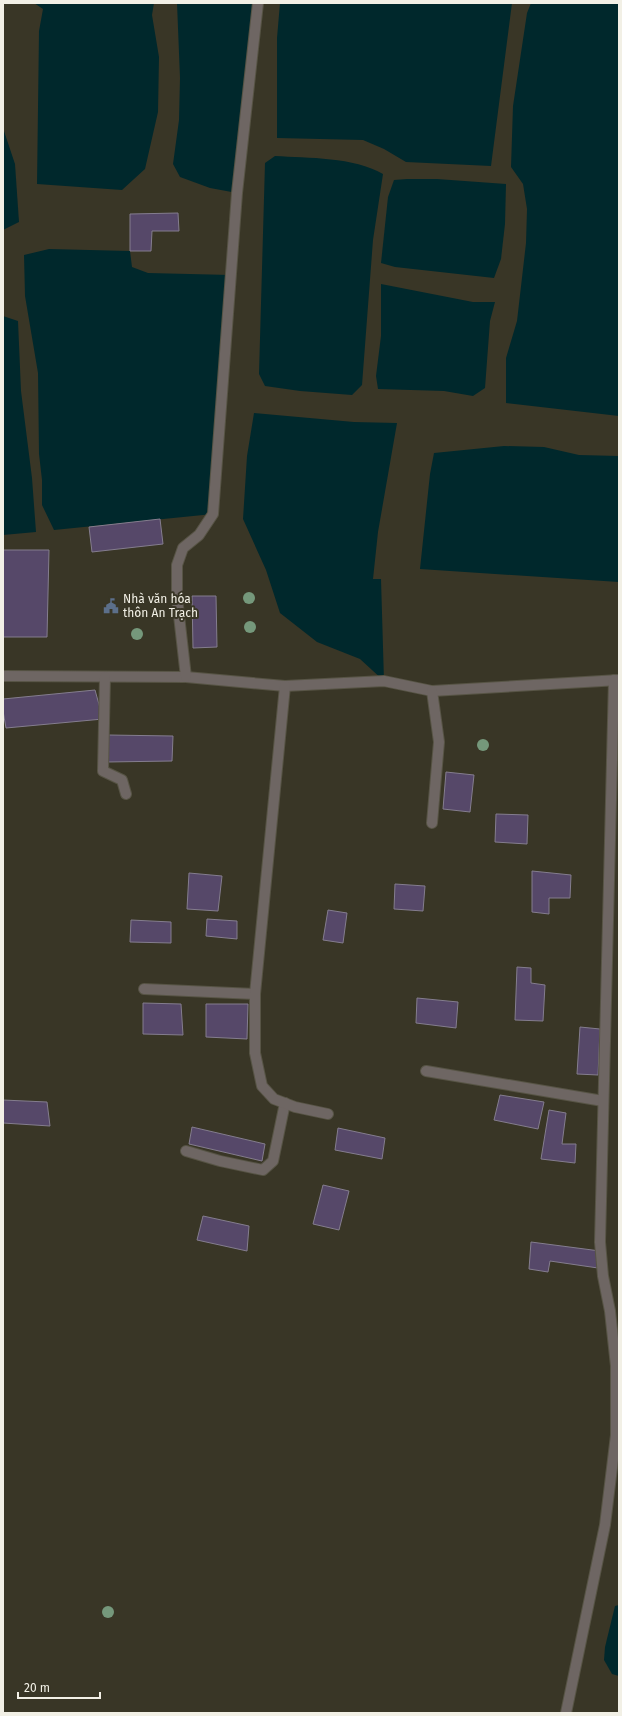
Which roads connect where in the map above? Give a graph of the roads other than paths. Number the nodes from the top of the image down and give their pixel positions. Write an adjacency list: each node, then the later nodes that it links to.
1 (258, 3): 4 (street)
2 (3, 676): 3 (street)
3 (104, 677): 4 (street); 8 (street)
4 (186, 677): 6 (street)
5 (616, 680): 7 (street); 13 (street)
6 (285, 686): 7 (street); 11 (street)
7 (432, 692): 9 (street)
8 (126, 794)
9 (432, 823)
10 (144, 989): 11 (street)
11 (255, 994): 14 (street)
12 (426, 1071): 13 (street)
13 (603, 1101): 17 (street)
14 (285, 1103): 15 (street); 16 (street)
15 (328, 1114)
16 (186, 1151)
17 (566, 1713)

